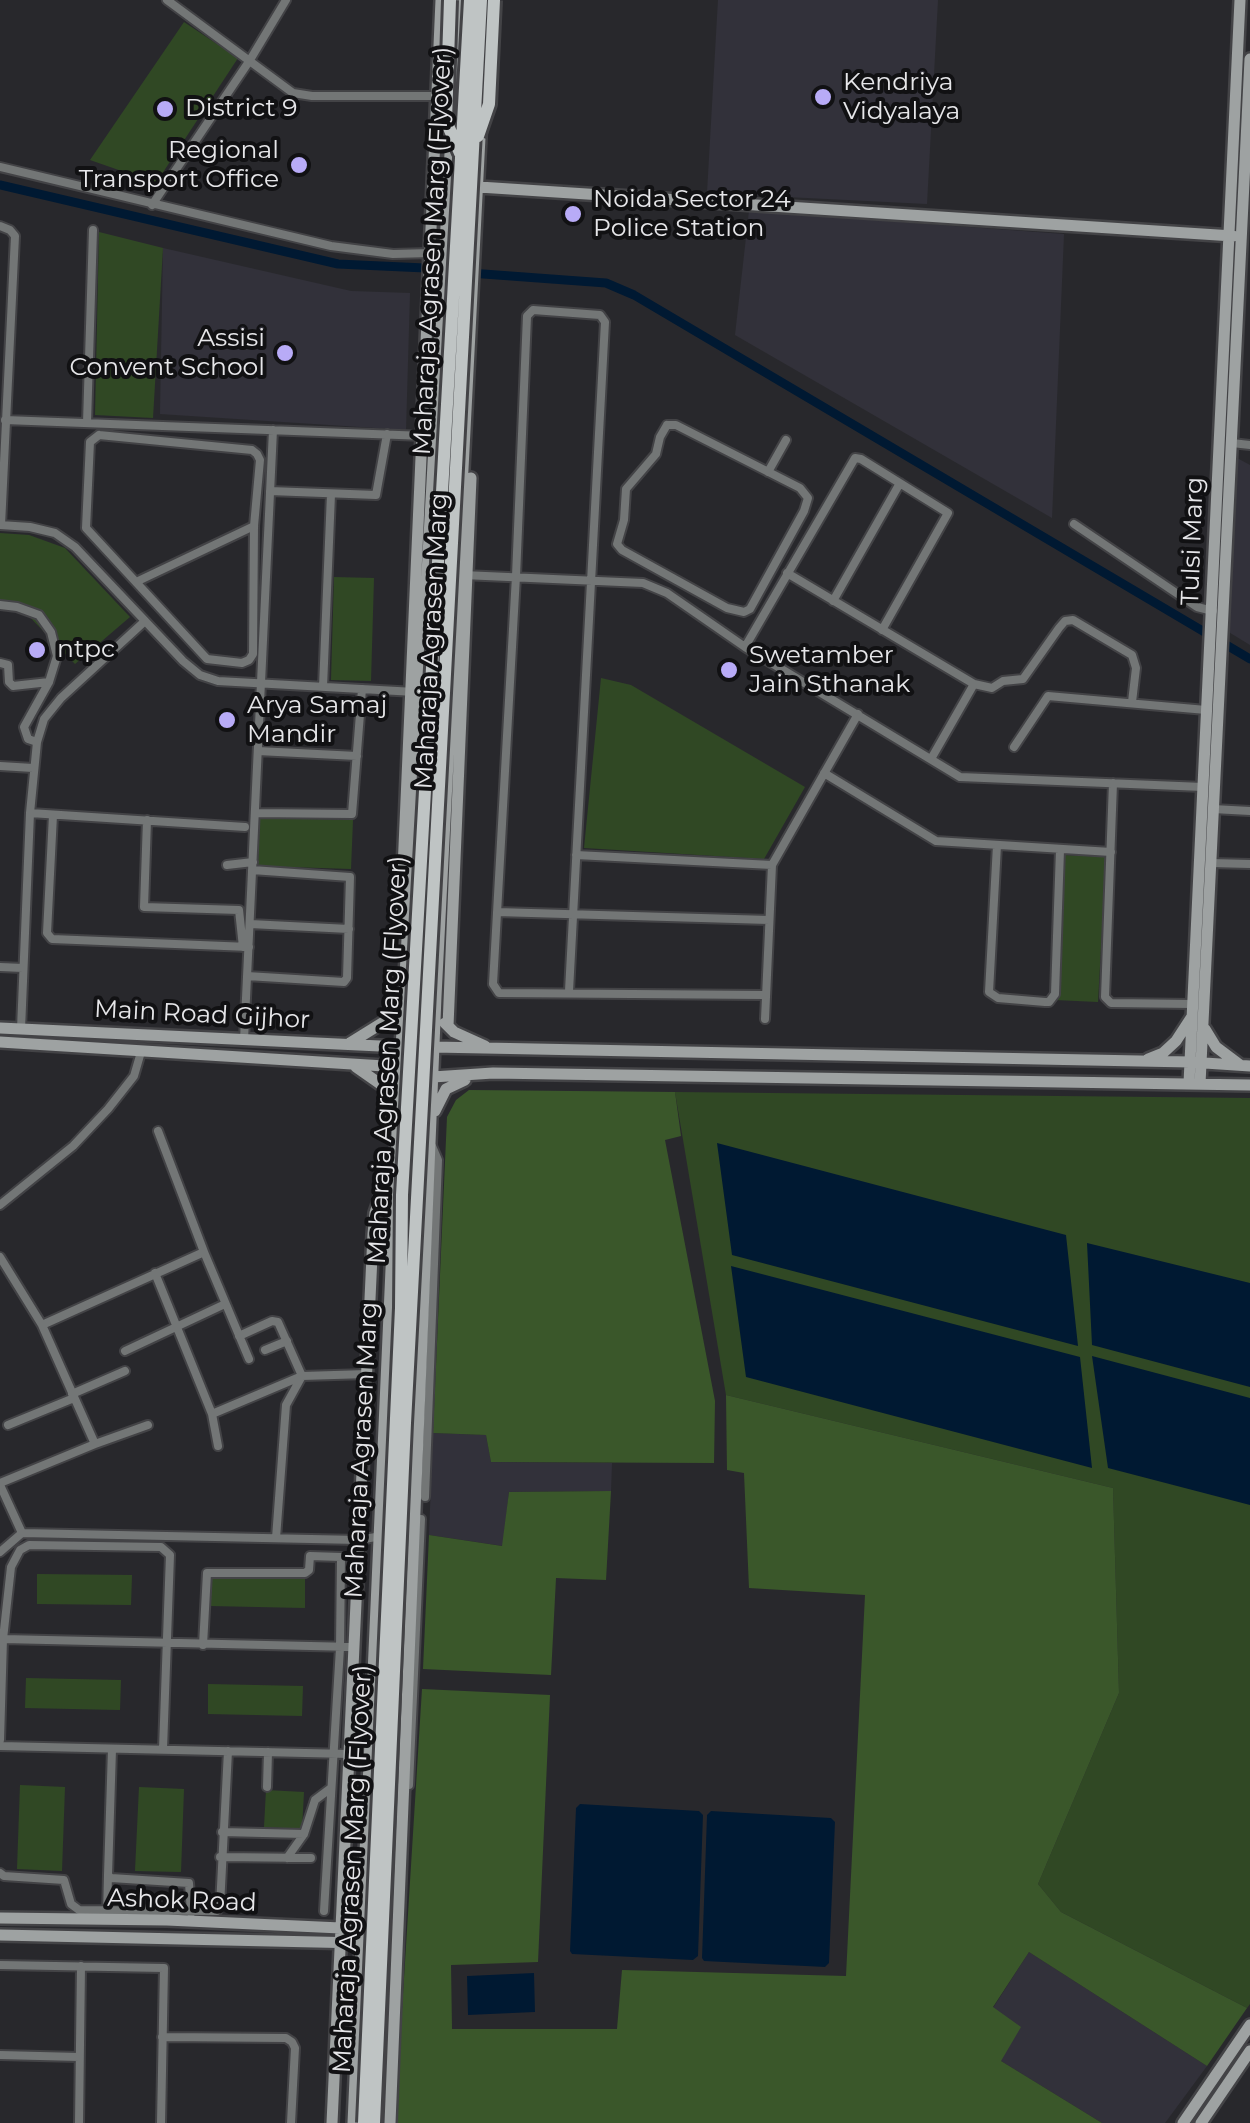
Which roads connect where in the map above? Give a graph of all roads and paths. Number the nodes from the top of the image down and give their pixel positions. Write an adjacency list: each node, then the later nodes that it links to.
1 (167, 0): 9 (street)
2 (286, 0): 9 (street)
3 (441, 0): 10 (street)
4 (454, 0): 11 (street, Maharaja Agrasen Marg); 13 (main road, bridge)
5 (470, 0): 13 (main road, Maharaja Agrasen Marg (Flyover), bridge)
6 (487, 0): 13 (main road, Maharaja Agrasen Marg (Flyover), bridge); 15 (street, Maharaja Agrasen Marg)
7 (1240, 0): 8 (street, Tulsi Marg)
8 (1246, 55): 12 (street, Tulsi Marg); 20 (street, Tulsi Marg)
9 (250, 60): 10 (street); 16 (street)
10 (437, 96): 11 (street); 22 (street)
11 (452, 97): 22 (street, Maharaja Agrasen Marg)
12 (1249, 116): 17 (street, Tulsi Marg)
13 (467, 155): 212 (main road, Maharaja Agrasen Marg (Flyover), bridge); 213 (main road, Maharaja Agrasen Marg (Flyover), bridge)
14 (0, 167): 16 (street)
15 (479, 188): 20 (street); 24 (street, Maharaja Agrasen Marg)
16 (152, 206): 22 (street)
17 (1246, 214): 20 (street, Tulsi Marg)
18 (0, 226): 23 (street)
19 (93, 230): 28 (street)
20 (1235, 236): 21 (street); 26 (street, Tulsi Marg); 55 (street, Tulsi Marg)
21 (1250, 252)
22 (440, 254): 31 (street); 31 (street, Maharaja Agrasen Marg)
23 (5, 286): 27 (street)
24 (472, 310): 40 (street, Maharaja Agrasen Marg); 47 (street)
25 (1250, 369): 26 (street)
26 (1235, 372): 33 (street, Tulsi Marg)
27 (5, 420): 28 (street); 42 (street)
28 (87, 423): 29 (street)
29 (273, 430): 30 (street); 37 (street)
30 (387, 434): 31 (street); 38 (street)
31 (429, 436): 39 (street, Maharaja Agrasen Marg); 66 (street)
32 (786, 440): 35 (street)
33 (1232, 443): 34 (street); 55 (street, Tulsi Marg)
34 (1250, 445)
35 (768, 472): 49 (street); 49 (street)
36 (900, 483): 45 (street); 53 (street); 57 (street)
37 (270, 491): 38 (street); 62 (street)
38 (331, 494): 64 (street)
39 (431, 501): 40 (street); 66 (street, Maharaja Agrasen Marg)
40 (462, 502): 47 (street, Maharaja Agrasen Marg)
41 (1074, 524): 55 (street)
42 (1, 525): 46 (street)
43 (254, 526): 44 (street); 51 (street); 51 (street)
44 (115, 559): 46 (street); 51 (street)
45 (786, 573): 53 (street); 58 (street)
46 (99, 574): 56 (street)
47 (462, 575): 48 (street); 87 (street, Maharaja Agrasen Marg); 115 (street)
48 (516, 576): 50 (street); 50 (street); 98 (street)
49 (673, 578): 52 (street)
50 (590, 579): 52 (street); 92 (street)
51 (136, 582)
52 (666, 593): 58 (street)
53 (833, 601): 57 (street)
54 (0, 605): 61 (street)
55 (1216, 616): 59 (street, Tulsi Marg)
56 (145, 622): 62 (street); 70 (street)
57 (882, 630): 63 (street)
58 (745, 647): 69 (street)
59 (1215, 655): 68 (street, Tulsi Marg); 80 (street, Tulsi Marg)
60 (0, 663): 61 (street)
61 (49, 682): 70 (street)
62 (262, 684): 64 (street); 72 (street)
63 (974, 684): 67 (street); 74 (street)
64 (324, 687): 65 (street)
65 (362, 689): 66 (street); 73 (street)
66 (416, 692): 86 (street, Maharaja Agrasen Marg); 112 (street)
67 (1132, 702): 68 (street); 71 (street)
68 (1206, 710): 79 (street, Tulsi Marg)
69 (858, 714): 74 (street); 77 (street)
70 (37, 742): 76 (street)
71 (1014, 747)
72 (258, 751): 73 (street); 83 (street)
73 (357, 756): 83 (street)
74 (932, 759): 78 (street)
75 (0, 766): 76 (street)
76 (33, 768): 82 (street)
77 (824, 773): 89 (street); 96 (street)
78 (1113, 783): 79 (street); 91 (street)
79 (1203, 787): 111 (street, Tulsi Marg)
80 (1213, 810): 81 (street); 93 (street, Tulsi Marg)
81 (1250, 811)
82 (30, 813): 84 (street); 105 (street)
83 (255, 813): 97 (street)
84 (52, 815): 85 (street); 103 (street)
85 (148, 820): 88 (street); 103 (street)
86 (414, 826): 87 (street); 108 (street, Maharaja Agrasen Marg)
87 (444, 826): 110 (street, Maharaja Agrasen Marg)
88 (245, 827)
89 (997, 845): 90 (street); 90 (street)
90 (1060, 850): 91 (street)
91 (1110, 852): 111 (street)
92 (576, 855): 96 (street); 99 (street)
93 (1210, 863): 94 (street); 114 (street, Tulsi Marg)
94 (1250, 864)
95 (227, 865): 97 (street)
96 (772, 865): 100 (street)
97 (253, 866): 101 (street); 102 (street)
98 (498, 912): 99 (street); 107 (street)
99 (573, 912): 100 (street); 107 (street)
100 (769, 920): 109 (street)
101 (250, 924): 102 (street); 103 (street)
102 (349, 929): 106 (street)
103 (246, 947): 106 (street)
104 (0, 966): 105 (street)
105 (23, 968): 117 (street)
106 (247, 976): 118 (street)
107 (569, 991): 109 (street)
108 (404, 993): 112 (street); 121 (street, Maharaja Agrasen Marg)
109 (765, 995): 113 (street)
110 (436, 996): 115 (street); 122 (street, Maharaja Agrasen Marg)
111 (1192, 1004): 114 (street, Tulsi Marg)
112 (396, 1010): 120 (street)
113 (765, 1019)
114 (1197, 1021): 125 (street); 127 (street, Tulsi Marg); 128 (street)
115 (448, 1026): 123 (street)
116 (0, 1028): 117 (street, Main Road Gijhor)
117 (20, 1028): 118 (street, Main Road Gijhor)
118 (244, 1040): 120 (street, Main Road Gijhor)
119 (0, 1042): 124 (street, Main Road Gijhor)
120 (346, 1045): 121 (street, Main Road Gijhor)
121 (401, 1047): 129 (street, Maharaja Agrasen Marg)
122 (434, 1047): 123 (street); 131 (street, Maharaja Agrasen Marg)
123 (493, 1050): 125 (street)
124 (141, 1052): 126 (street, Main Road Gijhor); 139 (street)
125 (1144, 1061): 127 (street)
126 (348, 1062): 129 (street, Main Road Gijhor); 134 (street)
127 (1195, 1062): 128 (street); 132 (street, Tulsi Marg)
128 (1245, 1065)
129 (400, 1068): 134 (street, Maharaja Agrasen Marg)
130 (485, 1074): 131 (street); 132 (street); 135 (street)
131 (434, 1077): 135 (street, Maharaja Agrasen Marg)
132 (1194, 1084): 133 (street)
133 (1250, 1086)
134 (398, 1108): 138 (street, Maharaja Agrasen Marg)
135 (431, 1120): 137 (street, Maharaja Agrasen Marg)
136 (158, 1131): 140 (street)
137 (430, 1142): 155 (street, Maharaja Agrasen Marg); 163 (street)
138 (398, 1146): 152 (street); 154 (street, Maharaja Agrasen Marg)
139 (0, 1205)
140 (204, 1252): 142 (street); 143 (street)
141 (0, 1257): 144 (street)
142 (155, 1273): 144 (street); 145 (street)
143 (225, 1304): 145 (street); 146 (street)
144 (42, 1325): 156 (street)
145 (178, 1327): 149 (street); 157 (street)
146 (239, 1336): 147 (street); 150 (street)
147 (287, 1340): 148 (street); 153 (street)
148 (265, 1350)
149 (124, 1352)
150 (249, 1359)
151 (125, 1371): 156 (street)
152 (367, 1374): 153 (street); 168 (street)
153 (302, 1376): 157 (street); 167 (street)
154 (388, 1377): 155 (street); 166 (street, Maharaja Agrasen Marg)
155 (422, 1380): 174 (street, Maharaja Agrasen Marg)
156 (73, 1396): 158 (street); 160 (street)
157 (212, 1414): 161 (street)
158 (8, 1425)
159 (148, 1425): 160 (street)
160 (95, 1444): 162 (street)
161 (218, 1446)
162 (0, 1484): 165 (street)
163 (425, 1497)
164 (421, 1520): 214 (street)
165 (22, 1533): 167 (street); 169 (street)
166 (381, 1536): 168 (street); 172 (street, Maharaja Agrasen Marg)
167 (276, 1538): 168 (street)
168 (359, 1540): 175 (street)
169 (0, 1552)
170 (3, 1640): 171 (street); 171 (street); 177 (street)
171 (166, 1644): 173 (street); 179 (street)
172 (376, 1644): 174 (street); 199 (street, Maharaja Agrasen Marg)
173 (203, 1645): 176 (street); 176 (street)
174 (409, 1646): 214 (street, Maharaja Agrasen Marg)
175 (354, 1647): 176 (street); 183 (street)
176 (340, 1648): 182 (street)
177 (0, 1743): 178 (street)
178 (112, 1749): 179 (street); 192 (street)
179 (163, 1749): 180 (street)
180 (228, 1751): 181 (street); 186 (street)
181 (268, 1752): 182 (street); 184 (street)
182 (333, 1753): 183 (street); 185 (street)
183 (349, 1754): 197 (street)
184 (267, 1787)
185 (331, 1788): 187 (street); 193 (street)
186 (222, 1832): 187 (street); 188 (street)
187 (304, 1834): 189 (street)
188 (220, 1857): 189 (street); 194 (street)
189 (287, 1858): 190 (street)
190 (311, 1858)
191 (0, 1873): 195 (street)
192 (108, 1874): 194 (street); 195 (street)
193 (324, 1910)
194 (192, 1913): 195 (street)
195 (107, 1915): 196 (street, Ashok Road); 197 (street, Ashok Road)
196 (0, 1918)
197 (340, 1935): 198 (street, Ashok Road); 199 (street, Ashok Road); 210 (street)
198 (0, 1936)
199 (362, 1936): 211 (street, Maharaja Agrasen Marg)
200 (0, 1965): 201 (street)
201 (81, 1966): 203 (street); 206 (street)
202 (1250, 2025): 215 (street)
203 (162, 2037): 208 (street); 209 (street)
204 (1250, 2050): 216 (street)
205 (0, 2055): 206 (street)
206 (79, 2057): 207 (street)
207 (78, 2123)
208 (160, 2123)
209 (292, 2123)
210 (332, 2123)
211 (353, 2123)
212 (364, 2123)
213 (374, 2123)
214 (392, 2123)
215 (1182, 2123)
216 (1201, 2123)

